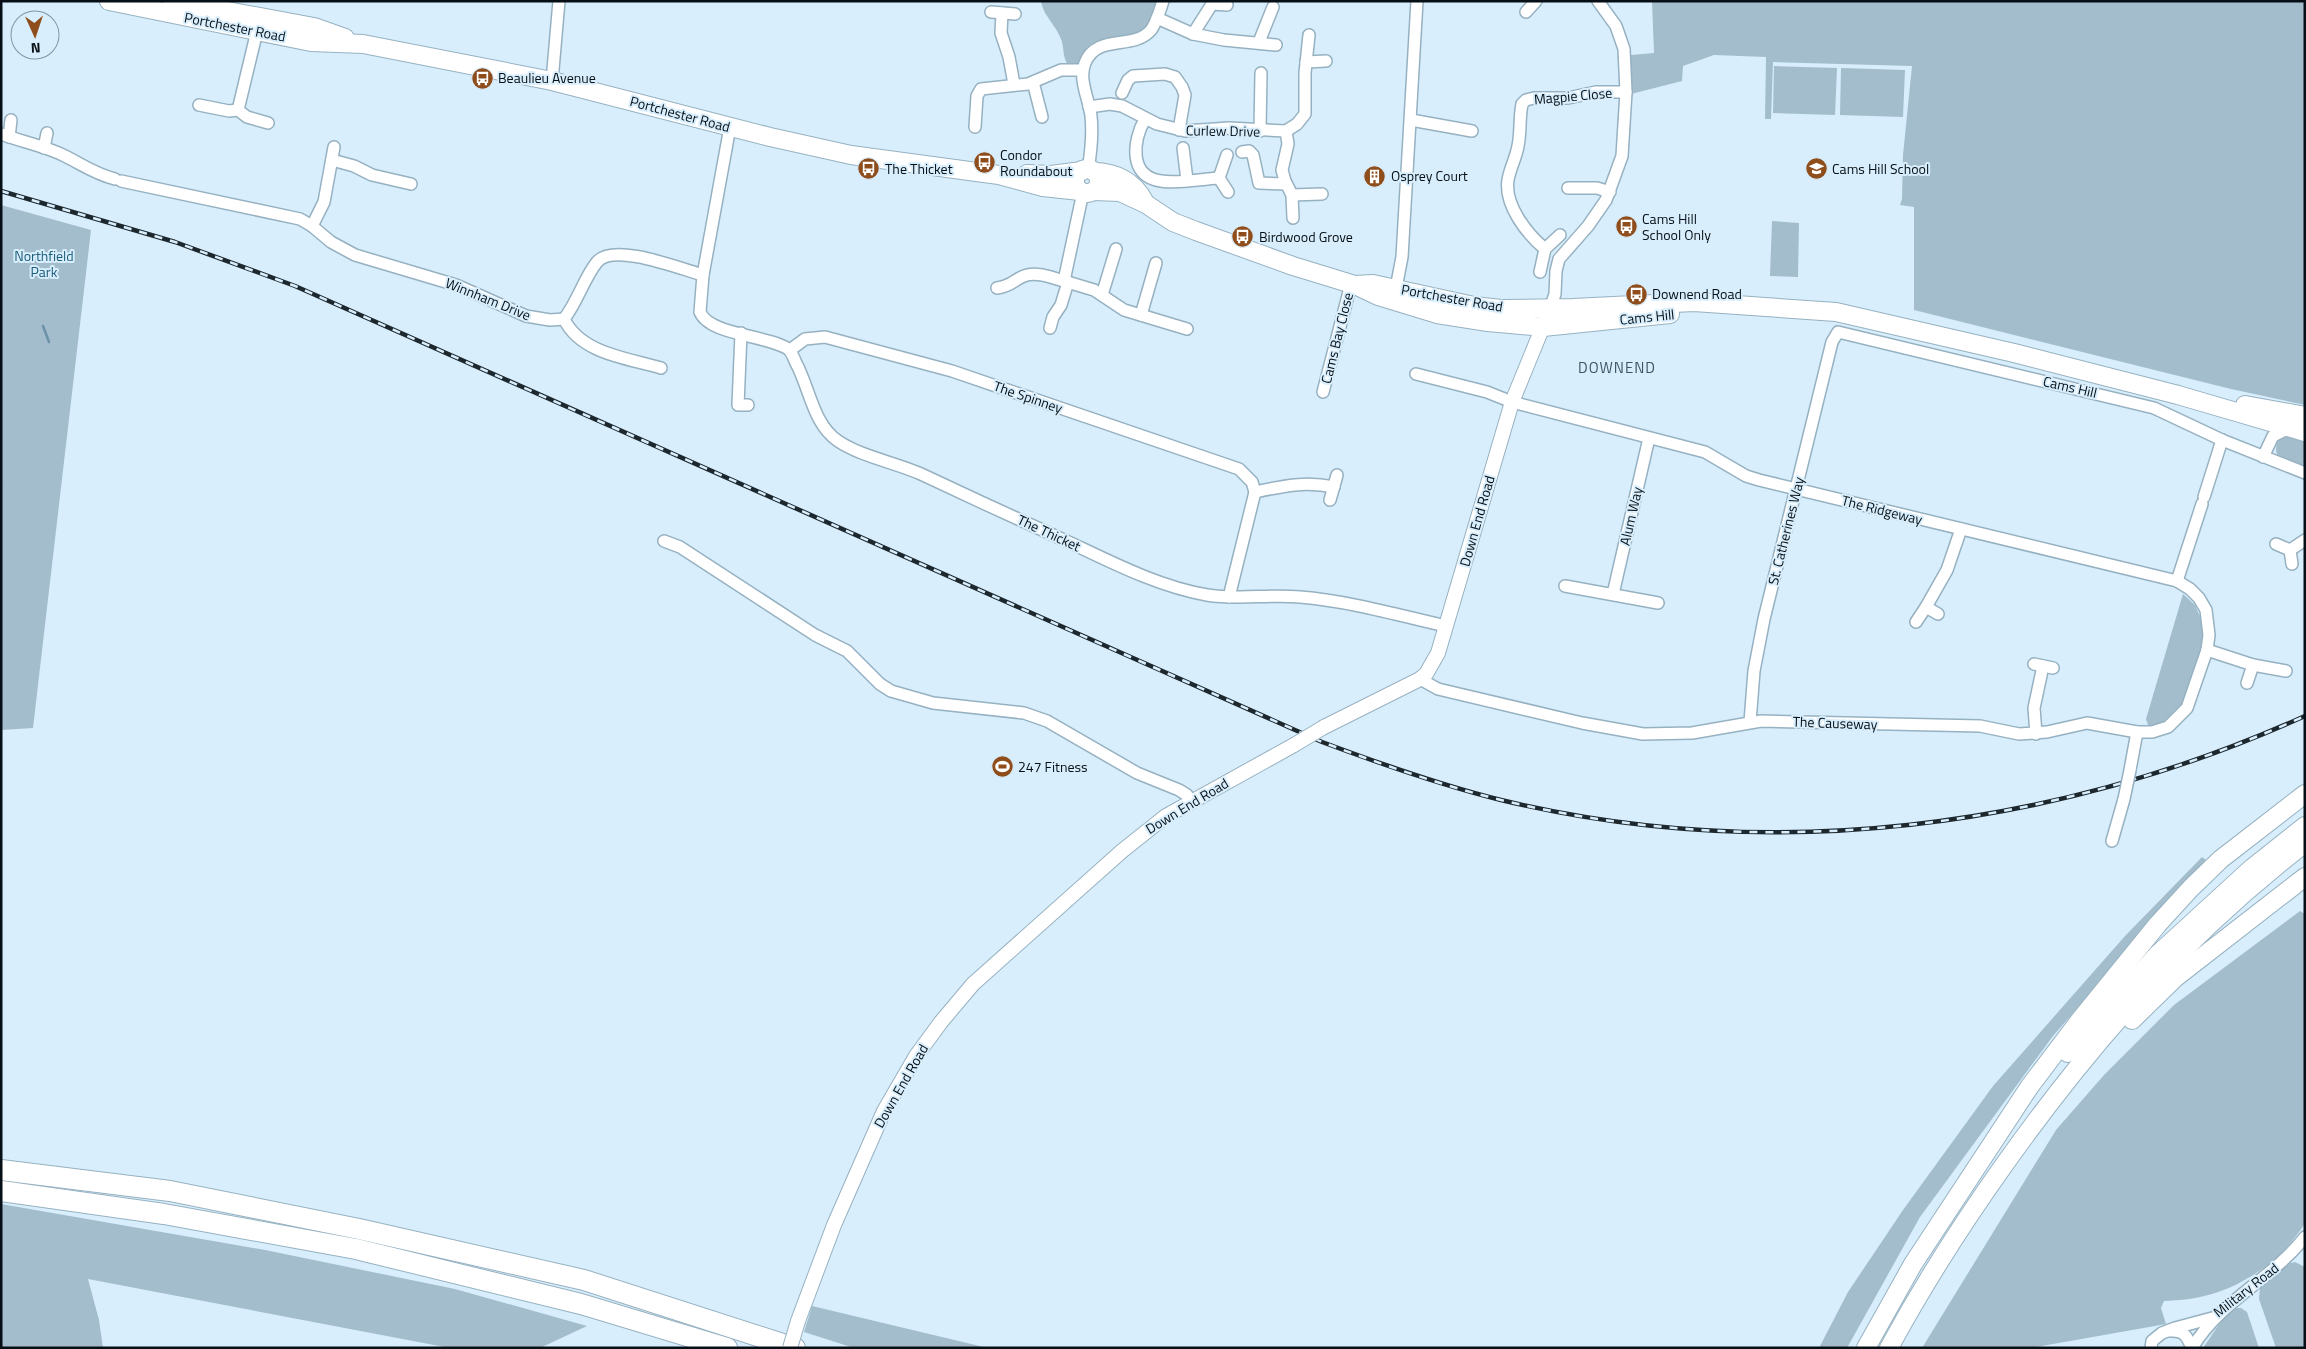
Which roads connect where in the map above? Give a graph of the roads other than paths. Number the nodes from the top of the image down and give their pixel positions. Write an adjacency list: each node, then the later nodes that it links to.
1 (109, 1): 13 (main road, Portchester Road)
2 (172, 1): 17 (main road, Portchester Road)
3 (559, 1): 23 (street)
4 (1163, 1): 12 (street)
5 (1417, 1): 34 (street)
6 (1598, 1): 26 (street)
7 (1539, 4): 10 (street)
8 (1226, 5): 14 (street)
9 (1273, 7): 16 (street)
10 (1526, 12)
11 (1015, 14): 25 (street)
12 (1157, 18): 14 (street); 21 (street)
13 (257, 31): 17 (main road, Portchester Road); 30 (street)
14 (1193, 34): 16 (street)
15 (1309, 35): 20 (street)
16 (1259, 42): 18 (street)
17 (363, 44): 23 (main road, Portchester Road)
18 (1276, 45)
19 (1326, 61): 20 (street)
20 (1306, 62): 40 (street)
21 (1082, 70): 24 (street); 29 (street)
22 (1262, 73): 39 (street)
23 (552, 81): 37 (main road, Portchester Road)
24 (1033, 82): 25 (street); 31 (street)
25 (1014, 84): 36 (street)
26 (1626, 92): 59 (street); 64 (street, Magpie Close)
27 (1122, 94): 38 (street)
28 (199, 105): 30 (street)
29 (1089, 107): 32 (street, Curlew Drive); 50 (street)
30 (238, 110): 35 (street)
31 (1042, 117)
32 (1145, 119): 38 (street, Curlew Drive); 53 (street)
33 (12, 120): 43 (street)
34 (1411, 120): 41 (street); 78 (street)
35 (268, 123)
36 (975, 127)
37 (730, 128): 51 (main road, Portchester Road); 74 (street)
38 (1179, 130): 39 (street, Curlew Drive)
39 (1260, 131): 40 (street, Curlew Drive)
40 (1286, 131): 55 (street)
41 (1472, 131)
42 (47, 133): 45 (street)
43 (5, 136): 45 (street, Winnham Drive)
44 (334, 147): 49 (street)
45 (44, 148): 65 (street, Winnham Drive)
46 (1183, 148): 53 (street)
47 (1242, 152): 55 (street)
48 (1227, 155): 52 (street)
49 (332, 160): 54 (street); 65 (street)
50 (1088, 171): 51 (main road, Portchester Road); 57 (main road); 62 (main road, Portchester Road)
51 (999, 175): 57 (main road, Portchester Road)
52 (1219, 178): 53 (street); 58 (street)
53 (1187, 180)
54 (411, 184)
55 (1286, 184): 61 (street)
56 (1568, 188): 59 (street)
57 (1086, 191): 62 (main road, Portchester Road); 75 (street)
58 (1228, 192)
59 (1610, 192): 81 (street)
60 (1322, 194): 61 (street)
61 (1292, 195): 63 (street)
62 (1146, 204): 76 (main road, Portchester Road)
63 (1293, 218)
64 (1520, 220): 66 (street); 70 (street, Magpie Close)
65 (312, 226): 68 (street, Winnham Drive)
66 (1510, 227)
67 (1560, 236): 70 (street)
68 (332, 242): 71 (street); 83 (street, Winnham Drive)
69 (1116, 249): 79 (street)
70 (1545, 249): 73 (street)
71 (325, 253)
72 (1156, 263): 82 (street)
73 (1540, 272)
74 (703, 275): 83 (street); 87 (street)
75 (1066, 281): 77 (street); 79 (street); 85 (street)
76 (1353, 284): 78 (main road, Portchester Road); 84 (main road, Portchester Road); 92 (street, Cams Bay Close)
77 (997, 288)
78 (1396, 288): 81 (main road, Portchester Road)
79 (1102, 295): 82 (street)
80 (1750, 305): 81 (main road, Cams Hill); 84 (main road, Cams Hill); 93 (main road, Cams Hill)
81 (1550, 309): 84 (street, Down End Road)
82 (1141, 315): 86 (street)
83 (564, 319): 90 (street)
84 (1543, 327): 94 (street, Down End Road)
85 (1050, 328)
86 (1187, 328)
87 (740, 333): 89 (street); 96 (street)
88 (1832, 342): 99 (street, Cams Hill); 104 (street, St. Catherines Way)
89 (790, 350): 105 (street, The Spinney); 116 (street, The Thicket)
90 (662, 368)
91 (1416, 374): 94 (street, The Ridgeway)
92 (1323, 392)
93 (2178, 395): 95 (main road, Cams Hill); 97 (main road, Cams Hill)
94 (1512, 402): 98 (street, The Ridgeway); 121 (street, Down End Road)
95 (2305, 416)
96 (737, 417)
97 (2297, 430): 100 (street)
98 (1649, 438): 104 (street, The Ridgeway); 115 (street, Alum Way)
99 (2222, 440): 100 (street, Cams Hill); 113 (street)
100 (2263, 457): 101 (street, Cams Hill)
101 (2305, 473)
102 (1337, 475): 103 (street)
103 (1334, 488): 105 (street); 106 (street)
104 (1797, 489): 107 (street, The Ridgeway); 128 (street, St. Catherines Way)
105 (1255, 492): 116 (street)
106 (1330, 500)
107 (1961, 528): 113 (street, The Ridgeway); 118 (street)
108 (2305, 540): 111 (street)
109 (664, 541): 132 (street)
110 (2276, 544): 111 (street)
111 (2290, 550): 112 (street)
112 (2292, 564)
113 (2177, 582): 122 (street, The Ridgeway)
114 (1565, 586): 115 (street)
115 (1613, 594): 117 (street)
116 (1229, 597): 121 (street, The Thicket)
117 (1658, 602)
118 (1926, 607): 119 (street); 120 (street)
119 (1938, 614)
120 (1916, 622)
121 (1446, 626): 126 (street, Down End Road)
122 (2207, 650): 123 (street); 129 (street, The Causeway)
123 (2253, 665): 125 (street); 127 (street)
124 (2043, 666): 130 (street)
125 (2286, 671)
126 (1420, 679): 128 (street, The Causeway); 132 (street, Down End Road, bridge)
127 (2247, 683)
128 (1750, 722): 130 (street, The Causeway)
129 (2137, 732): 130 (street, The Causeway); 134 (street, bridge)
130 (2036, 734)
131 (2305, 794): 137 (main road)
132 (1191, 801): 146 (street, Down End Road, bridge)
133 (2305, 826): 137 (main road)
134 (2112, 841)
135 (2305, 843): 138 (main road)
136 (2305, 877): 138 (main road)
137 (2005, 1127): 148 (main road)
138 (2022, 1139): 149 (main road)
139 (1, 1170): 147 (highway)
140 (1, 1191): 145 (highway)
141 (2305, 1237): 142 (street, Military Road)
142 (2216, 1317): 143 (street, Military Road); 150 (street)
143 (2162, 1333): 144 (street, Military Road); 150 (street)
144 (2152, 1345)
145 (727, 1348)
146 (790, 1348)
147 (795, 1348)
148 (1866, 1348)
149 (1888, 1348)
150 (2192, 1348)

